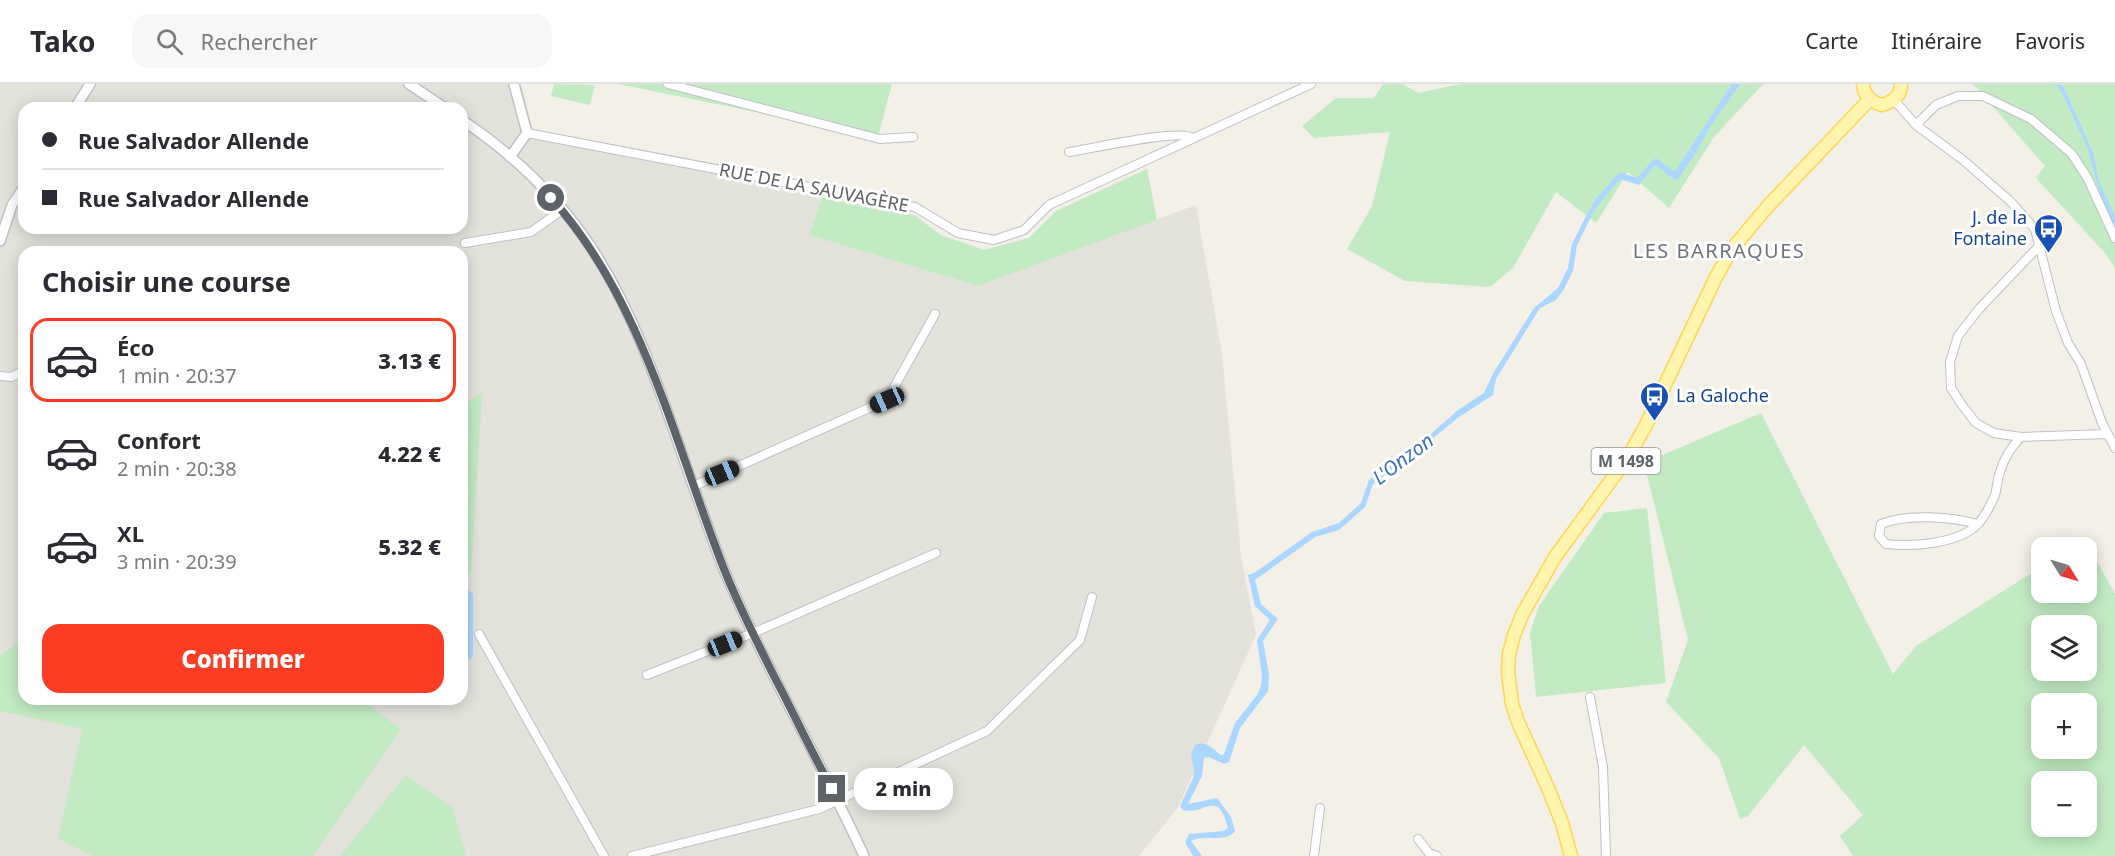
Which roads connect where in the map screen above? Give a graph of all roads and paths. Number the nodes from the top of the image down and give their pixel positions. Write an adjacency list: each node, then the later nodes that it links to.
1 (90, 84): 10 (street)
2 (409, 84): 11 (street)
3 (514, 84): 14 (street)
4 (668, 84): 15 (street)
5 (1311, 84): 16 (street, RUE DE LA SAUVAGÈRE)
6 (1863, 84): 8 (main road)
7 (1901, 84): 9 (main road)
8 (1870, 99): 9 (main road); 47 (main road, M 1498)
9 (1894, 100): 13 (street)
10 (79, 102)
11 (436, 102)
12 (468, 125): 18 (street)
13 (1916, 125): 21 (street); 24 (street)
14 (527, 134): 16 (street, RUE DE LA SAUVAGÈRE); 18 (street)
15 (914, 137)
16 (1193, 138): 17 (street)
17 (1069, 152)
18 (510, 157): 20 (street)
19 (18, 196): 22 (street)
20 (562, 210): 23 (street); 31 (street)
21 (2115, 238)
22 (0, 241)
23 (465, 243)
24 (2040, 245): 28 (street); 29 (street)
25 (935, 315): 31 (street)
26 (18, 374): 27 (street)
27 (0, 376)
28 (2108, 434): 29 (street); 30 (street)
29 (2021, 437): 32 (street)
30 (2115, 448)
31 (694, 486): 35 (street)
32 (1978, 524): 32 (street)
33 (936, 553): 35 (street)
34 (1092, 597): 39 (street)
35 (753, 633): 37 (street); 39 (street)
36 (479, 634): 42 (street)
37 (647, 675)
38 (1590, 697): 48 (street)
39 (839, 802): 43 (street); 44 (street)
40 (1320, 808): 45 (street)
41 (1418, 839): 46 (street)
42 (604, 856)
43 (632, 856)
44 (864, 856)
45 (1314, 856)
46 (1437, 856)
47 (1571, 856)
48 (1606, 856)

